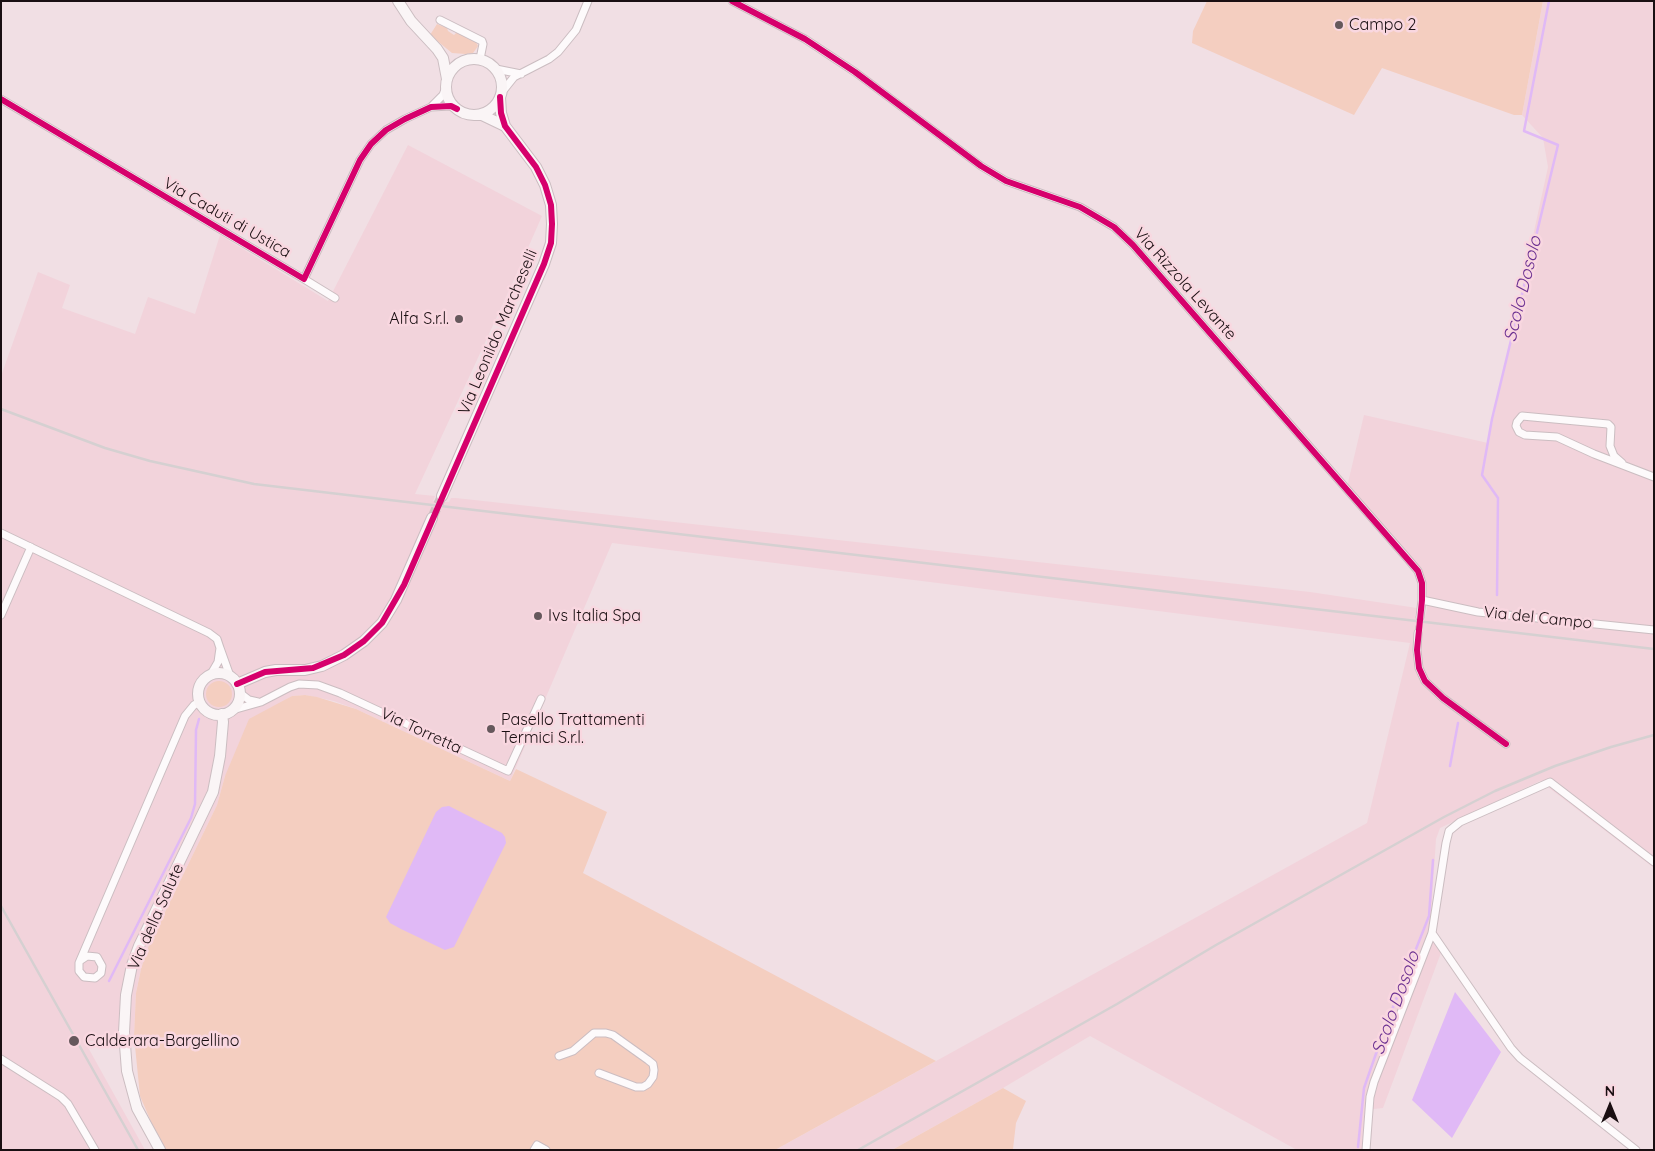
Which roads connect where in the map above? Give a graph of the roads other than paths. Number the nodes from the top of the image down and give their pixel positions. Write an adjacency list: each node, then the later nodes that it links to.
1 (398, 1): 5 (street)
2 (588, 1): 9 (street)
3 (732, 1): 25 (street, Via Rizzola Levante)
4 (440, 20): 7 (street)
5 (437, 49): 6 (street); 10 (street)
6 (468, 59): 7 (street); 10 (street)
7 (480, 59): 8 (street)
8 (496, 69): 9 (street); 11 (street)
9 (521, 74): 11 (street)
10 (446, 83): 13 (street); 14 (street)
11 (501, 94): 15 (street); 16 (street, Via Leonildo Marcheselli)
12 (1, 99): 17 (street, Via Caduti di Ustica)
13 (432, 107): 14 (street, Via Caduti di Ustica); 17 (street, Via Caduti di Ustica)
14 (457, 109): 15 (street)
15 (474, 115): 16 (street, Via Leonildo Marcheselli)
16 (505, 126): 21 (street, Via Leonildo Marcheselli)
17 (304, 279): 18 (street, Via Caduti di Ustica)
18 (335, 298)
19 (1622, 464): 19 (street); 20 (street)
20 (1654, 477)
21 (442, 496)
22 (432, 518): 33 (street)
23 (1, 533): 24 (street)
24 (31, 547): 26 (street); 30 (street)
25 (1422, 600): 27 (street, Via Rizzola Levante); 28 (street, Via del Campo)
26 (1, 615)
27 (1420, 617)
28 (1654, 630)
29 (1418, 632): 38 (street)
30 (220, 648): 31 (street); 32 (street)
31 (211, 674): 32 (street); 35 (street)
32 (230, 676): 33 (street)
33 (239, 689): 36 (street); 37 (street, Via della Salute)
34 (541, 699): 36 (street, Via Torretta)
35 (200, 702): 37 (street); 41 (street)
36 (261, 702): 37 (street, Via Torretta)
37 (226, 713): 48 (street, Via della Salute)
38 (1506, 744)
39 (1654, 862): 40 (street)
40 (1432, 933): 51 (street); 52 (street)
41 (88, 941): 42 (street); 43 (street)
42 (94, 956): 43 (street); 43 (street)
43 (81, 960)
44 (558, 1056): 46 (street)
45 (1, 1059): 47 (street)
46 (599, 1073)
47 (95, 1150)
48 (160, 1150)
49 (534, 1150): 50 (street)
50 (546, 1150)
51 (1366, 1150)
52 (1636, 1150)

